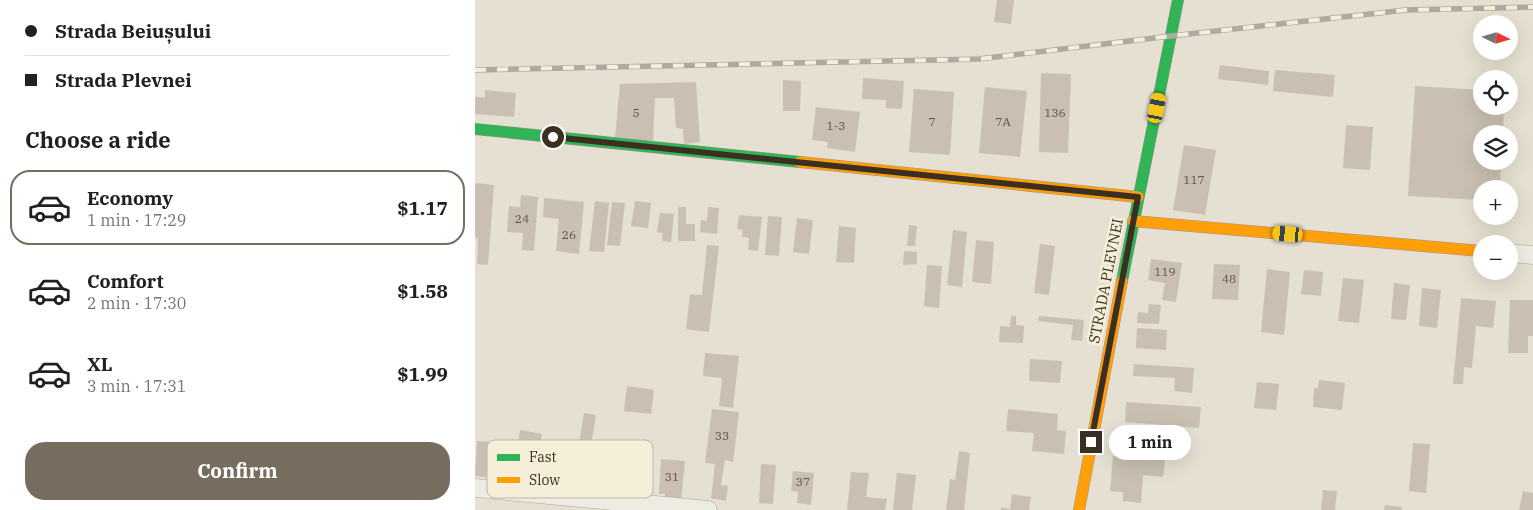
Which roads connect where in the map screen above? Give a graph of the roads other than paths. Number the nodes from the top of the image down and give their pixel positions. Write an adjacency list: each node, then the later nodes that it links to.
1 (1178, 0): 3 (street, STRADA PLEVNEI)
2 (475, 129): 3 (street)
3 (1138, 197): 4 (street, STRADA PLEVNEI)
4 (1133, 221): 5 (street); 10 (street, STRADA PLEVNEI)
5 (1473, 250)
6 (1518, 254): 7 (street)
7 (1533, 255)
8 (581, 498): 9 (street)
9 (708, 510)
10 (1079, 510)

